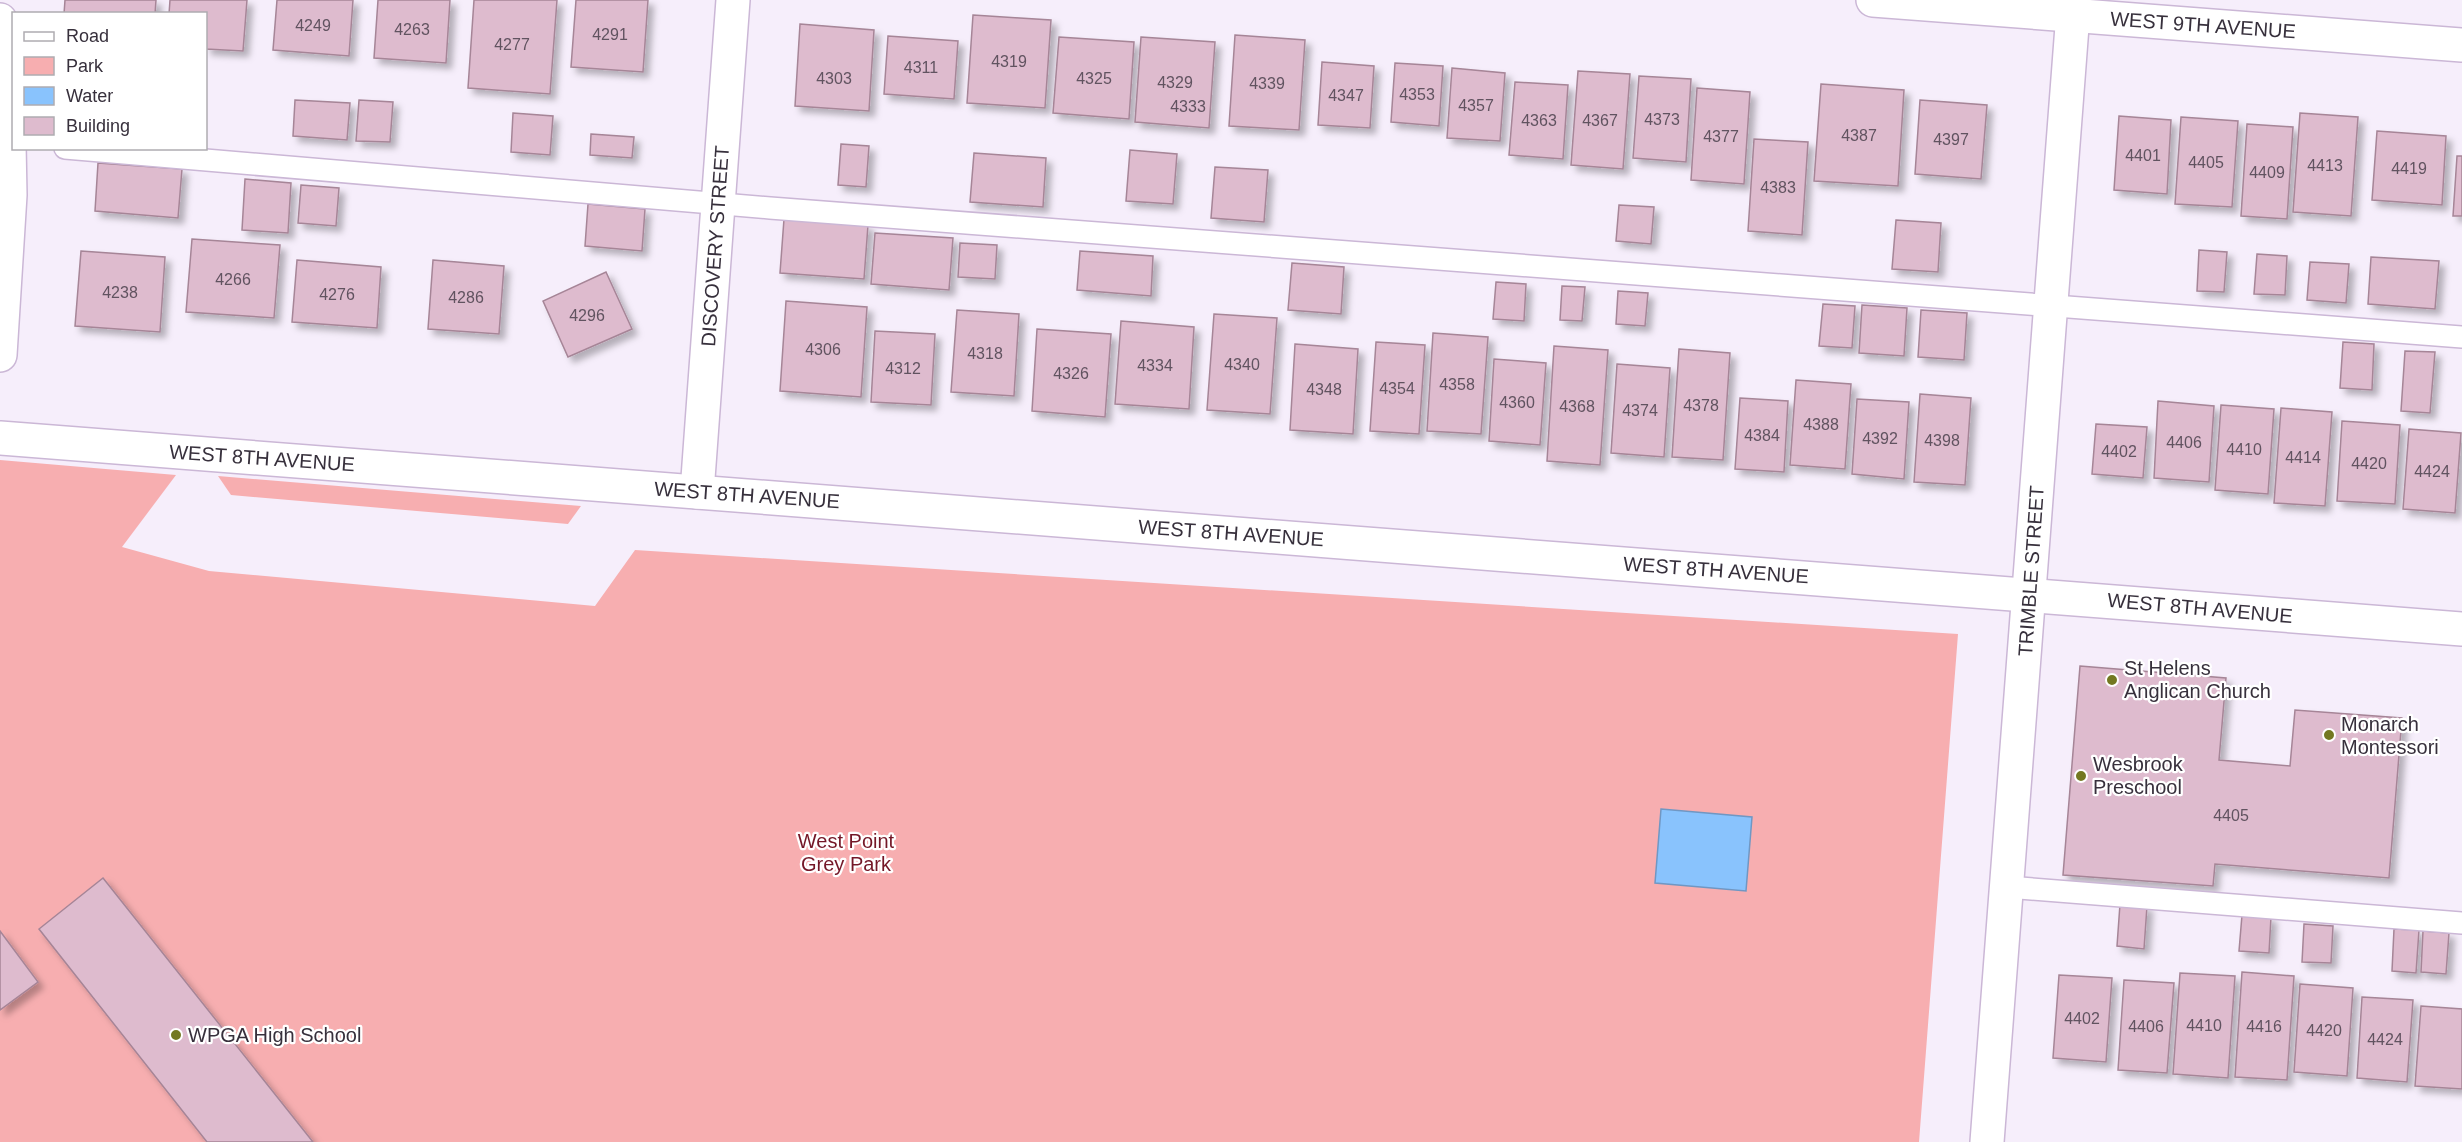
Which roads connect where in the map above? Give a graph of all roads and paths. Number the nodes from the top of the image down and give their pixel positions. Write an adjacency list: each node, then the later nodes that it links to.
1 (733, 0): 8 (street, DISCOVERY STREET)
2 (1873, 0): 3 (street, WEST 9TH AVENUE)
3 (2074, 8): 5 (street, WEST 9TH AVENUE); 9 (street, TRIMBLE STREET)
4 (0, 20): 6 (street)
5 (2462, 45)
6 (8, 144): 11 (street)
7 (88, 150): 8 (lane)
8 (718, 204): 9 (lane); 13 (street, DISCOVERY STREET)
9 (2051, 307): 10 (lane); 14 (street, TRIMBLE STREET)
10 (2462, 337)
11 (0, 355)
12 (0, 438): 13 (street, WEST 8TH AVENUE)
13 (697, 492): 14 (street, WEST 8TH AVENUE)
14 (2029, 595): 15 (street, WEST 8TH AVENUE); 16 (street, TRIMBLE STREET)
15 (2462, 629)
16 (2007, 887): 17 (lane); 18 (street, TRIMBLE STREET)
17 (2462, 923)
18 (1987, 1142)

